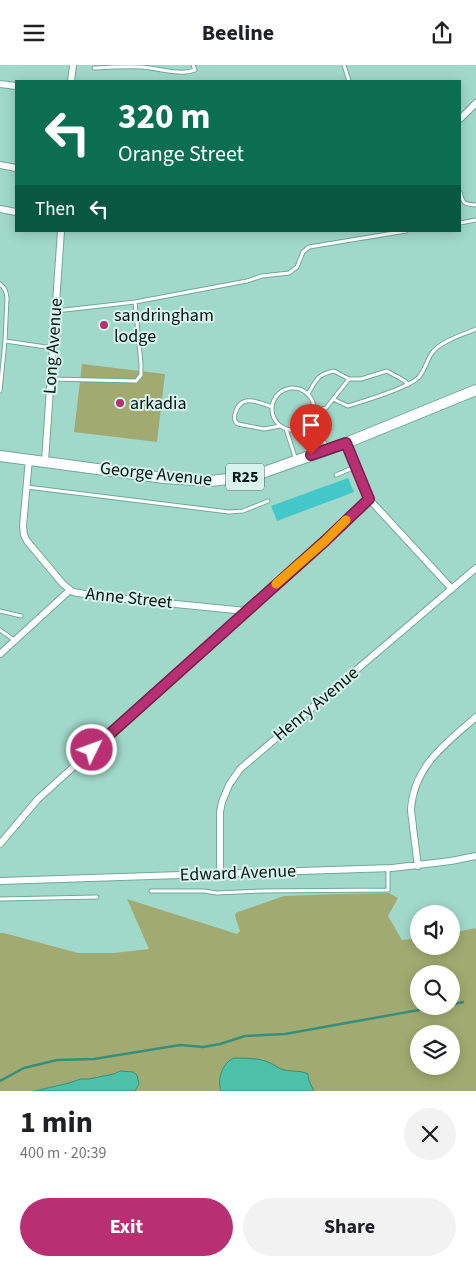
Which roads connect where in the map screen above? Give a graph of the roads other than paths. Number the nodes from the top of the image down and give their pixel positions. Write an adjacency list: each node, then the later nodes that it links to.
1 (72, 65): 5 (street)
2 (193, 65): 4 (lane)
3 (344, 65): 6 (lane)
4 (94, 68)
5 (71, 80)
6 (349, 80)
7 (0, 84): 8 (street)
8 (15, 86)
9 (476, 103): 10 (street)
10 (461, 118)
11 (0, 165): 12 (street)
12 (15, 168)
13 (461, 195): 14 (lane)
14 (476, 205)
15 (0, 209): 16 (street)
16 (15, 212)
17 (476, 220): 18 (lane)
18 (461, 223)
19 (61, 232): 23 (street, Long Avenue)
20 (400, 232): 22 (lane)
21 (0, 284): 25 (lane)
22 (135, 302): 23 (lane); 27 (lane)
23 (56, 311): 26 (street, Long Avenue)
24 (476, 329): 29 (lane)
25 (5, 341): 26 (lane); 30 (lane)
26 (53, 349): 27 (street, Long Avenue)
27 (50, 379): 44 (street, Long Avenue)
28 (349, 379): 29 (lane); 32 (lane); 33 (lane)
29 (408, 385): 33 (lane)
30 (0, 391)
31 (476, 391): 39 (main road, George Avenue / R25)
32 (308, 393): 34 (lane); 35 (lane)
33 (333, 399): 35 (lane)
34 (272, 407): 37 (lane); 37 (lane)
35 (314, 411): 36 (lane)
36 (313, 416): 38 (lane); 40 (lane)
37 (281, 426): 38 (lane)
38 (286, 429): 43 (lane)
39 (346, 443): 40 (main road, George Avenue / R25); 45 (street)
40 (327, 449): 43 (main road, George Avenue / R25)
41 (0, 456): 42 (main road, George Avenue / R25)
42 (29, 459): 44 (main road, George Avenue / R25); 47 (street, Anne Street)
43 (296, 460): 44 (main road, George Avenue / R25)
44 (45, 461)
45 (355, 467): 46 (lane); 48 (street)
46 (336, 475)
47 (26, 487): 49 (lane, George Avenue); 52 (street, Anne Street)
48 (369, 499): 51 (street); 54 (street)
49 (268, 501)
50 (476, 568): 51 (street, Henry Avenue)
51 (452, 589): 64 (street, Henry Avenue)
52 (70, 590): 54 (street, Anne Street); 57 (street)
53 (0, 611): 55 (lane)
54 (246, 611): 60 (street)
55 (21, 616)
56 (0, 630): 57 (lane)
57 (15, 641): 58 (street)
58 (0, 654)
59 (476, 717): 62 (street)
60 (0, 844)
61 (476, 856): 62 (street, Edward Avenue)
62 (418, 866): 63 (street, Edward Avenue)
63 (388, 869): 64 (street, Edward Avenue); 66 (lane)
64 (220, 874): 65 (street, Edward Avenue)
65 (0, 881)
66 (151, 891)
67 (97, 897): 68 (lane)
68 (0, 899)

